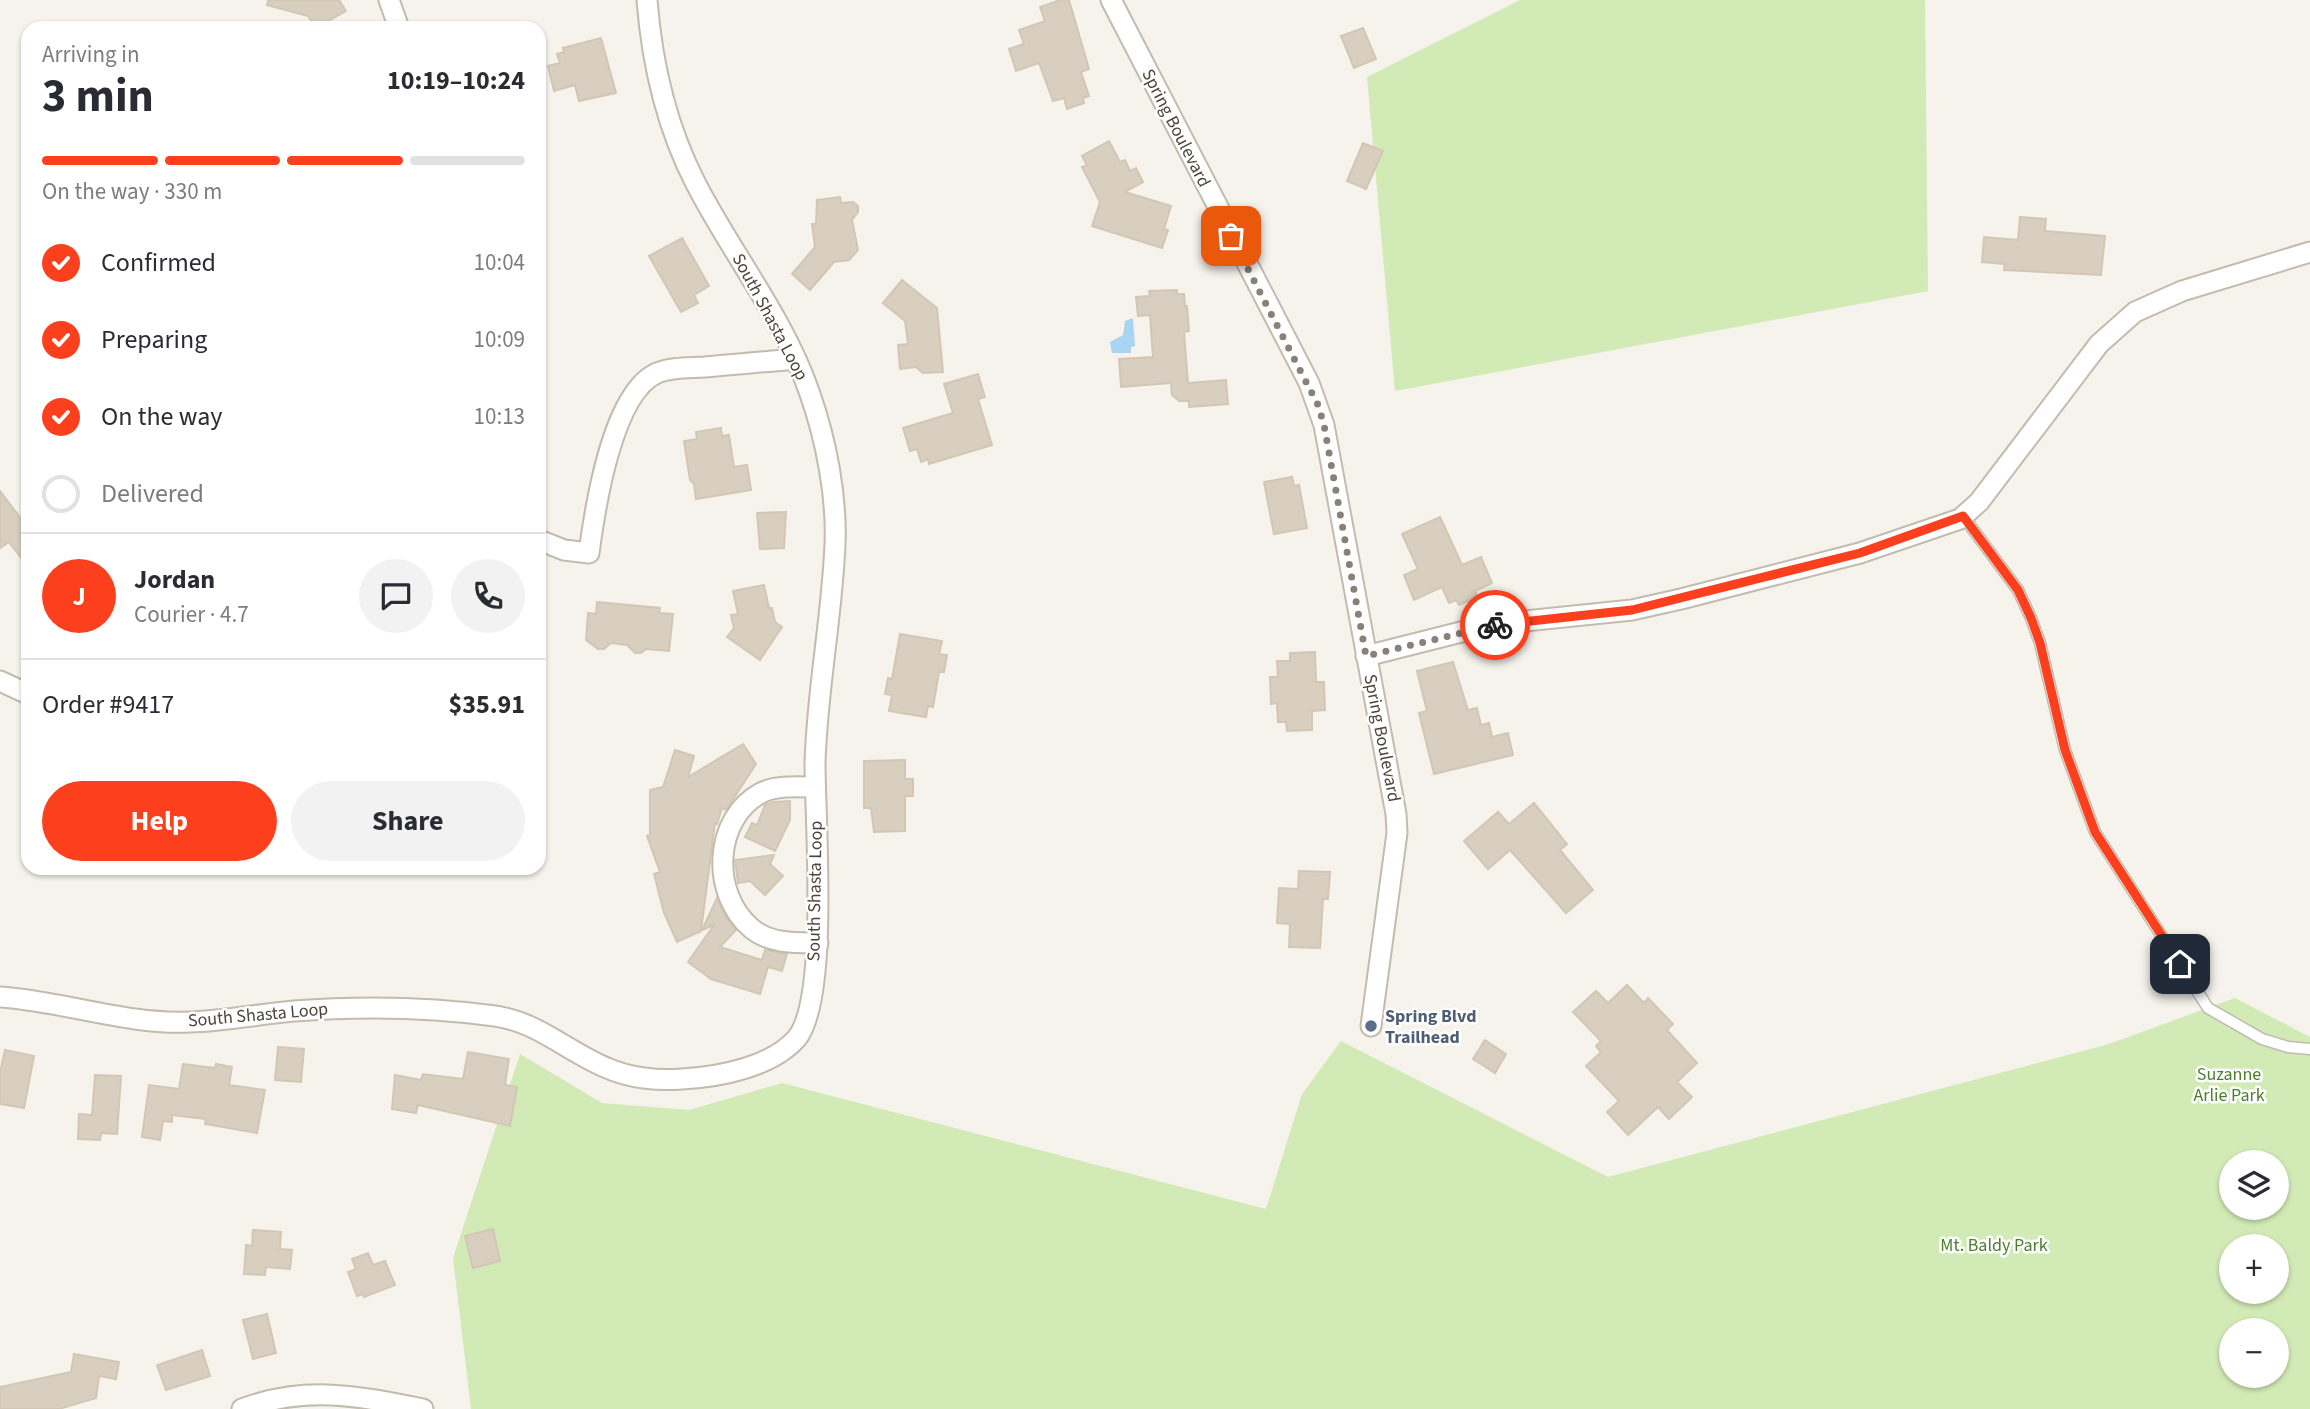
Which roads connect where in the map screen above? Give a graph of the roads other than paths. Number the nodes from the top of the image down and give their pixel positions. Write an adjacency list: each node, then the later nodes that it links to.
1 (389, 0): 4 (street)
2 (647, 0): 6 (street, South Shasta Loop)
3 (1111, 0): 9 (street, Spring Boulevard)
4 (396, 21)
5 (2310, 252): 7 (street)
6 (795, 359): 8 (street); 12 (street, South Shasta Loop)
7 (1963, 516): 9 (street); 16 (lane)
8 (546, 543)
9 (1366, 656): 15 (street, Spring Boulevard)
10 (0, 681): 11 (street)
11 (21, 691)
12 (815, 787): 13 (street, South Shasta Loop); 13 (street)
13 (818, 943): 14 (street, South Shasta Loop)
14 (0, 997)
15 (1371, 1026)
16 (2310, 1049)
17 (242, 1409): 18 (street)
18 (423, 1409)

